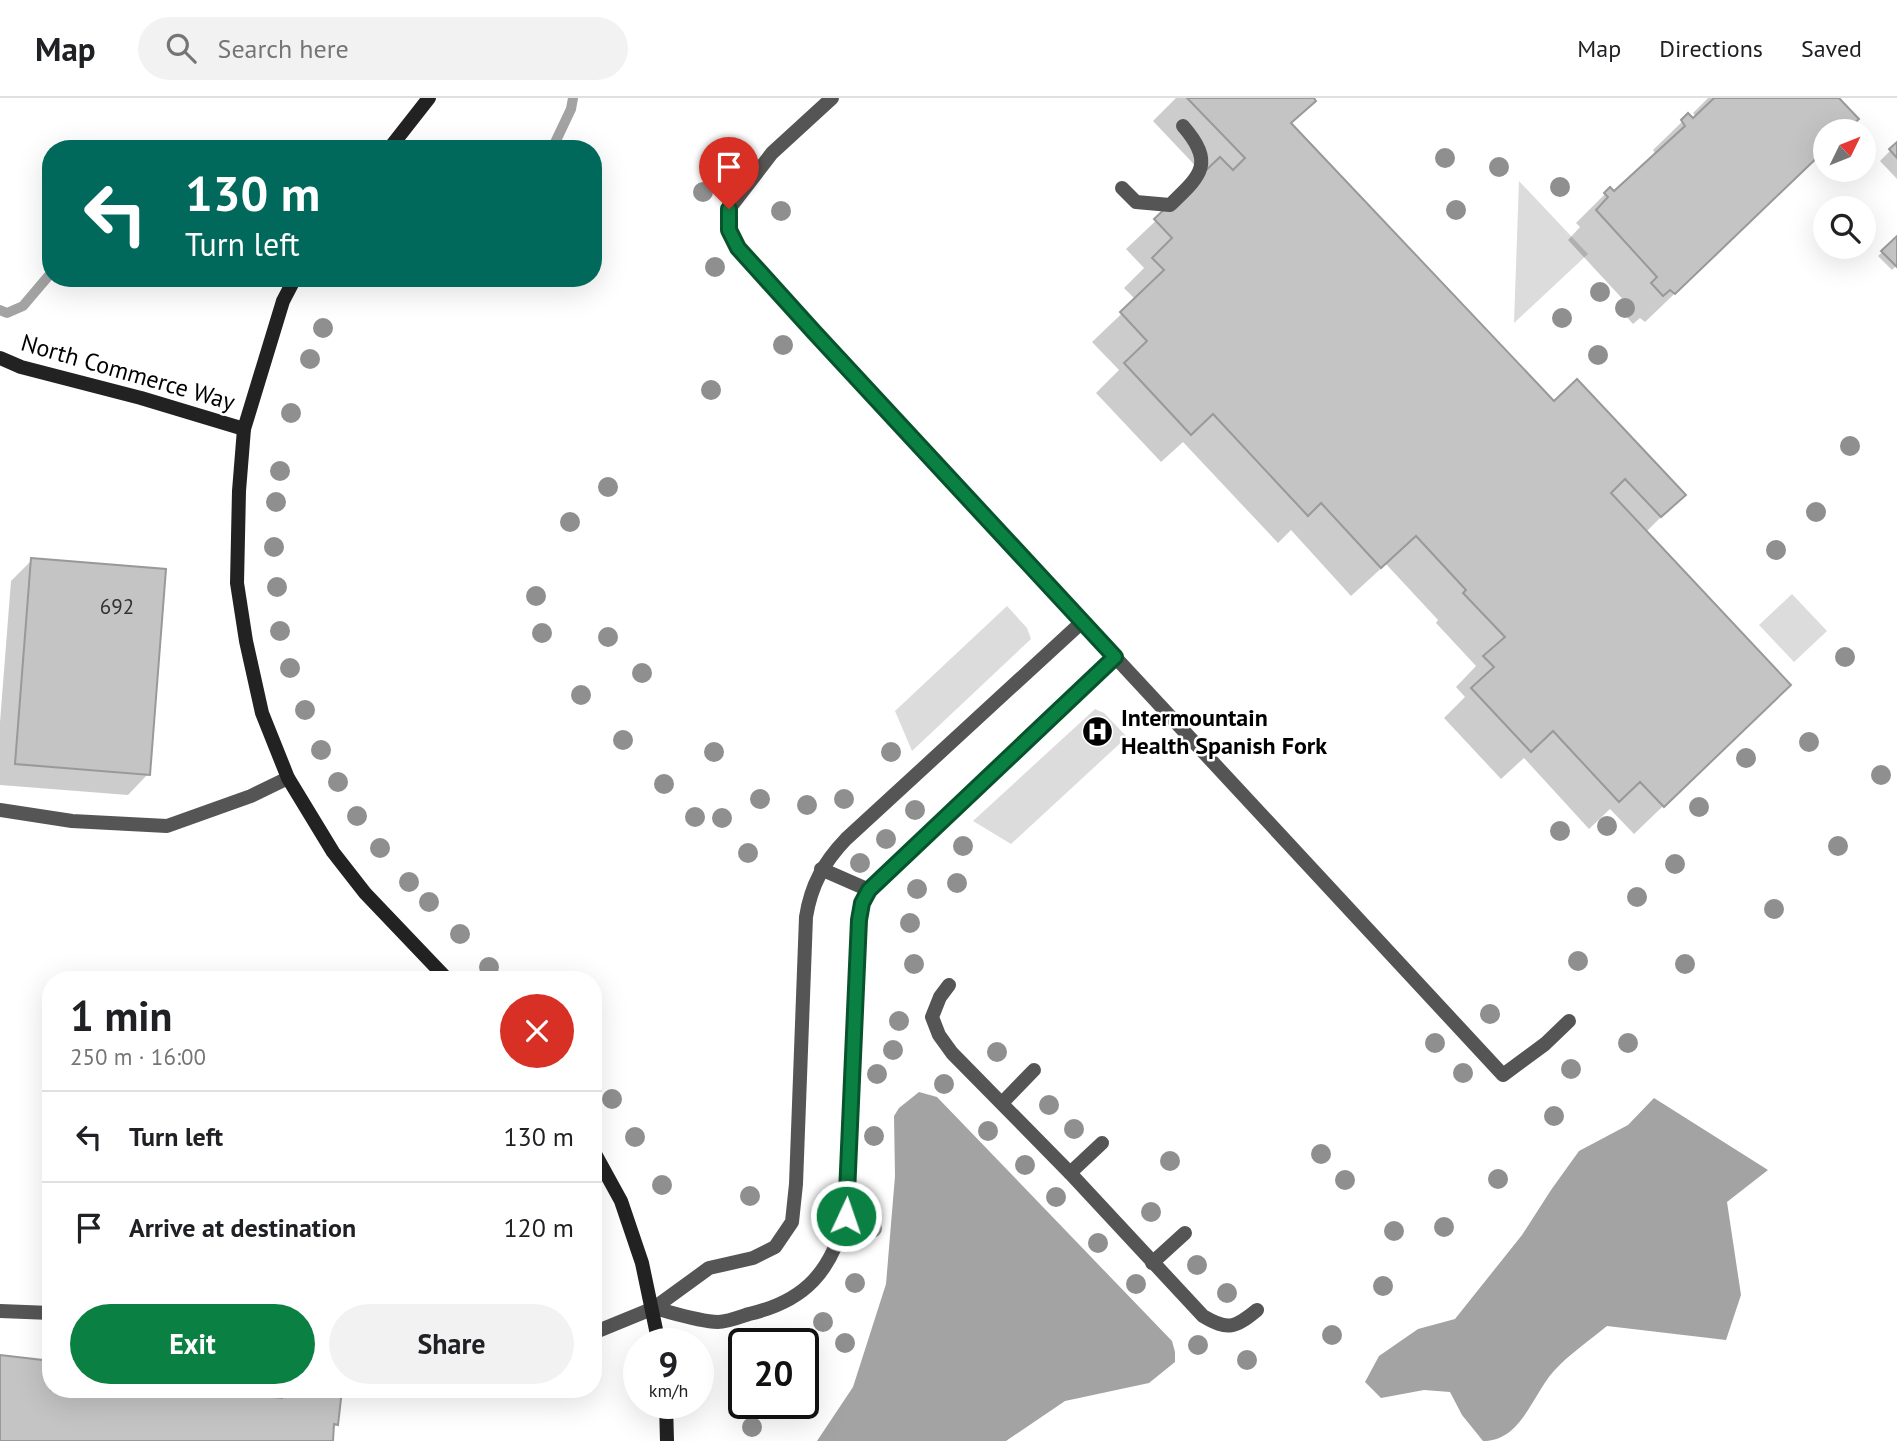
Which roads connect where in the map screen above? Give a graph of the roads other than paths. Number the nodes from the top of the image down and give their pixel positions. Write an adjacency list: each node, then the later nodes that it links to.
1 (429, 98): 4 (street)
2 (832, 98): 9 (lane)
3 (1183, 126): 5 (lane)
4 (396, 140)
5 (1122, 188)
6 (290, 287): 8 (street)
7 (0, 358): 8 (street, North Commerce Way)
8 (244, 429): 11 (street)
9 (1082, 622): 10 (lane); 13 (lane)
10 (1115, 657): 14 (lane); 17 (lane)
11 (288, 778): 12 (lane); 15 (street)
12 (0, 810)
13 (821, 869): 14 (lane); 25 (lane)
14 (869, 890): 25 (lane)
15 (439, 971)
16 (949, 985): 19 (lane)
17 (1569, 1021)
18 (1034, 1070): 19 (lane)
19 (1002, 1103): 22 (lane)
20 (1102, 1143): 22 (lane)
21 (602, 1166): 25 (street)
22 (1070, 1173): 24 (lane)
23 (1185, 1233): 24 (lane)
24 (1152, 1263): 26 (lane)
25 (654, 1308): 29 (street); 30 (lane)
26 (1257, 1310)
27 (0, 1311): 28 (lane)
28 (42, 1313)
29 (657, 1328)
30 (602, 1329)
31 (666, 1419): 32 (street)
32 (667, 1441)

